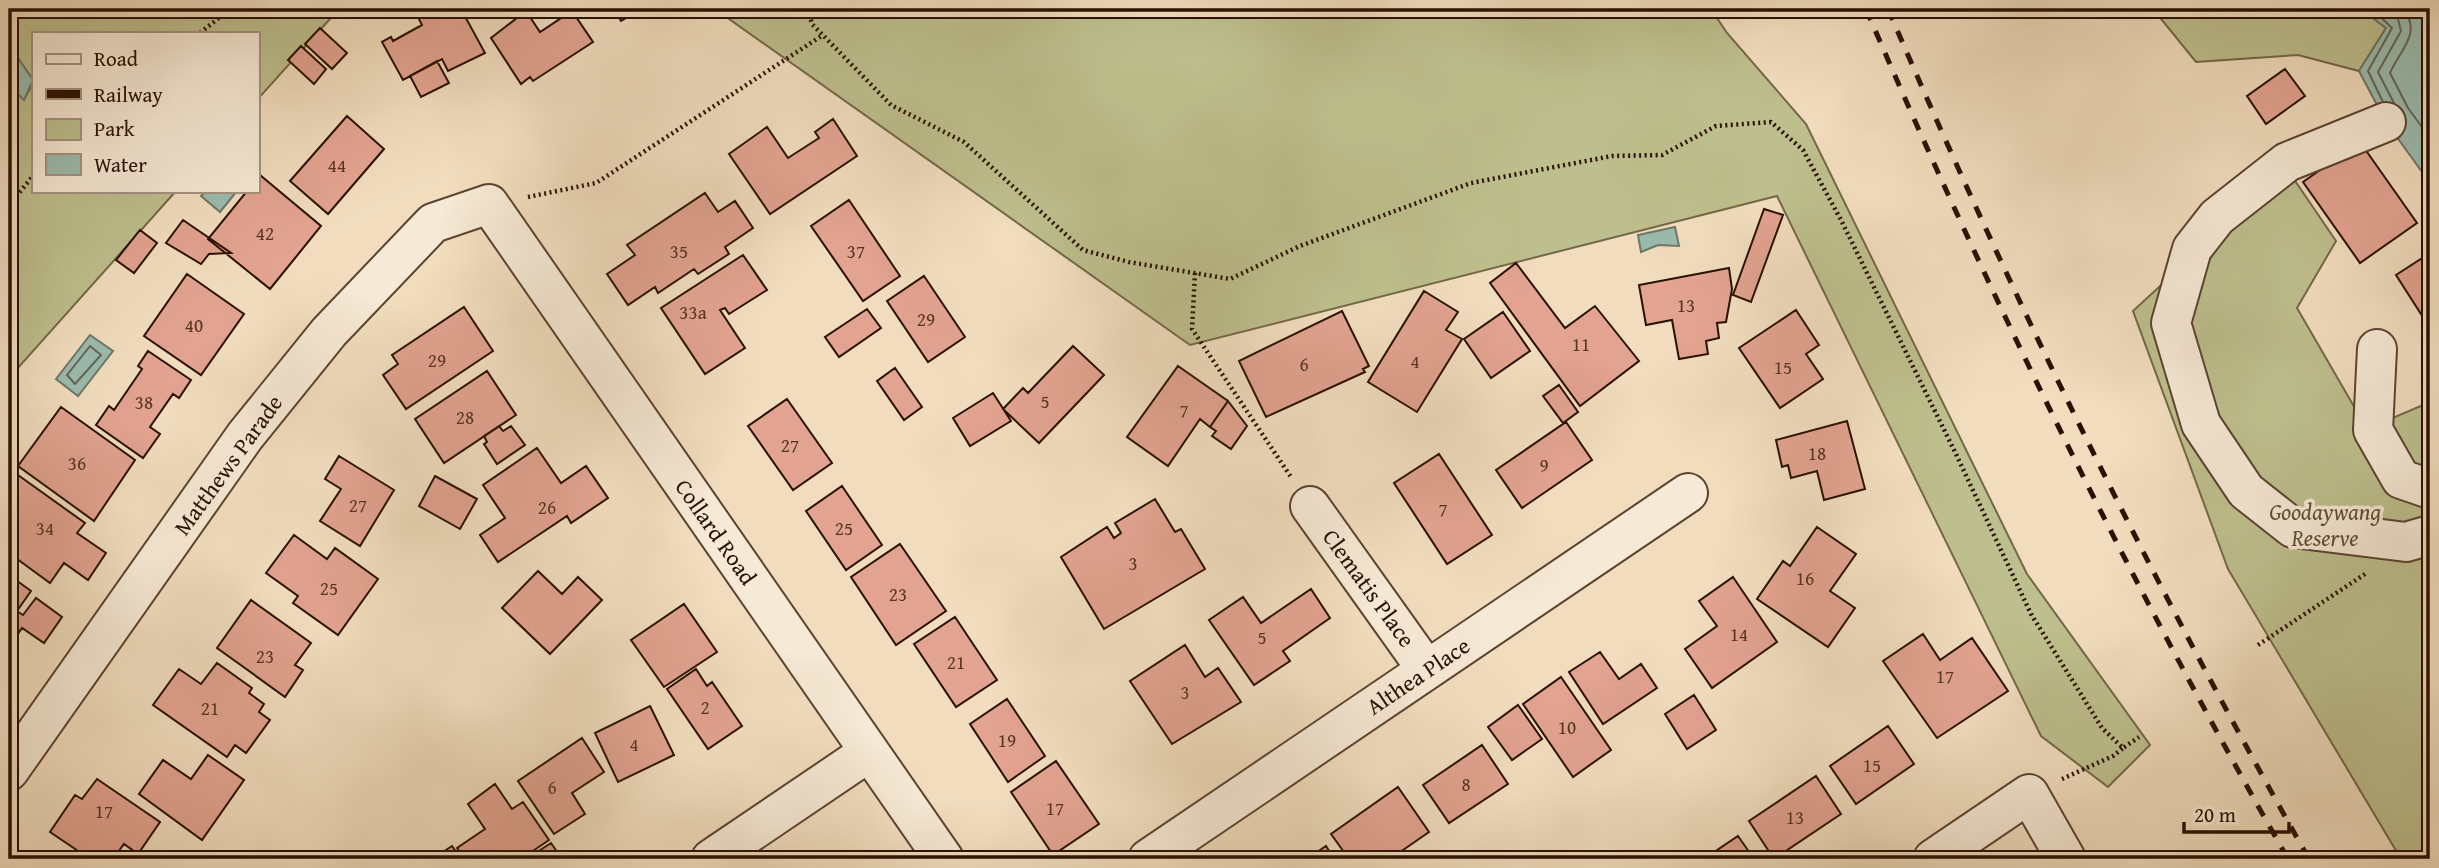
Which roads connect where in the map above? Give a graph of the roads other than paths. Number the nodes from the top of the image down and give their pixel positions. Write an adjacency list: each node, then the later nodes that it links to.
1 (2386, 122): 7 (street)
2 (489, 204): 9 (street, Collard Road); 10 (street, Matthews Parade)
3 (2377, 349): 4 (street)
4 (2430, 489)
5 (1688, 493): 8 (street, Althea Place)
6 (1310, 506): 8 (street, Clematis Place)
7 (2418, 539)
8 (1427, 670): 13 (street, Althea Place)
9 (869, 752): 11 (street); 12 (street, Collard Road)
10 (9, 771)
11 (711, 859)
12 (944, 859)
13 (1147, 859)
14 (1933, 859): 15 (street)
15 (2066, 859)

